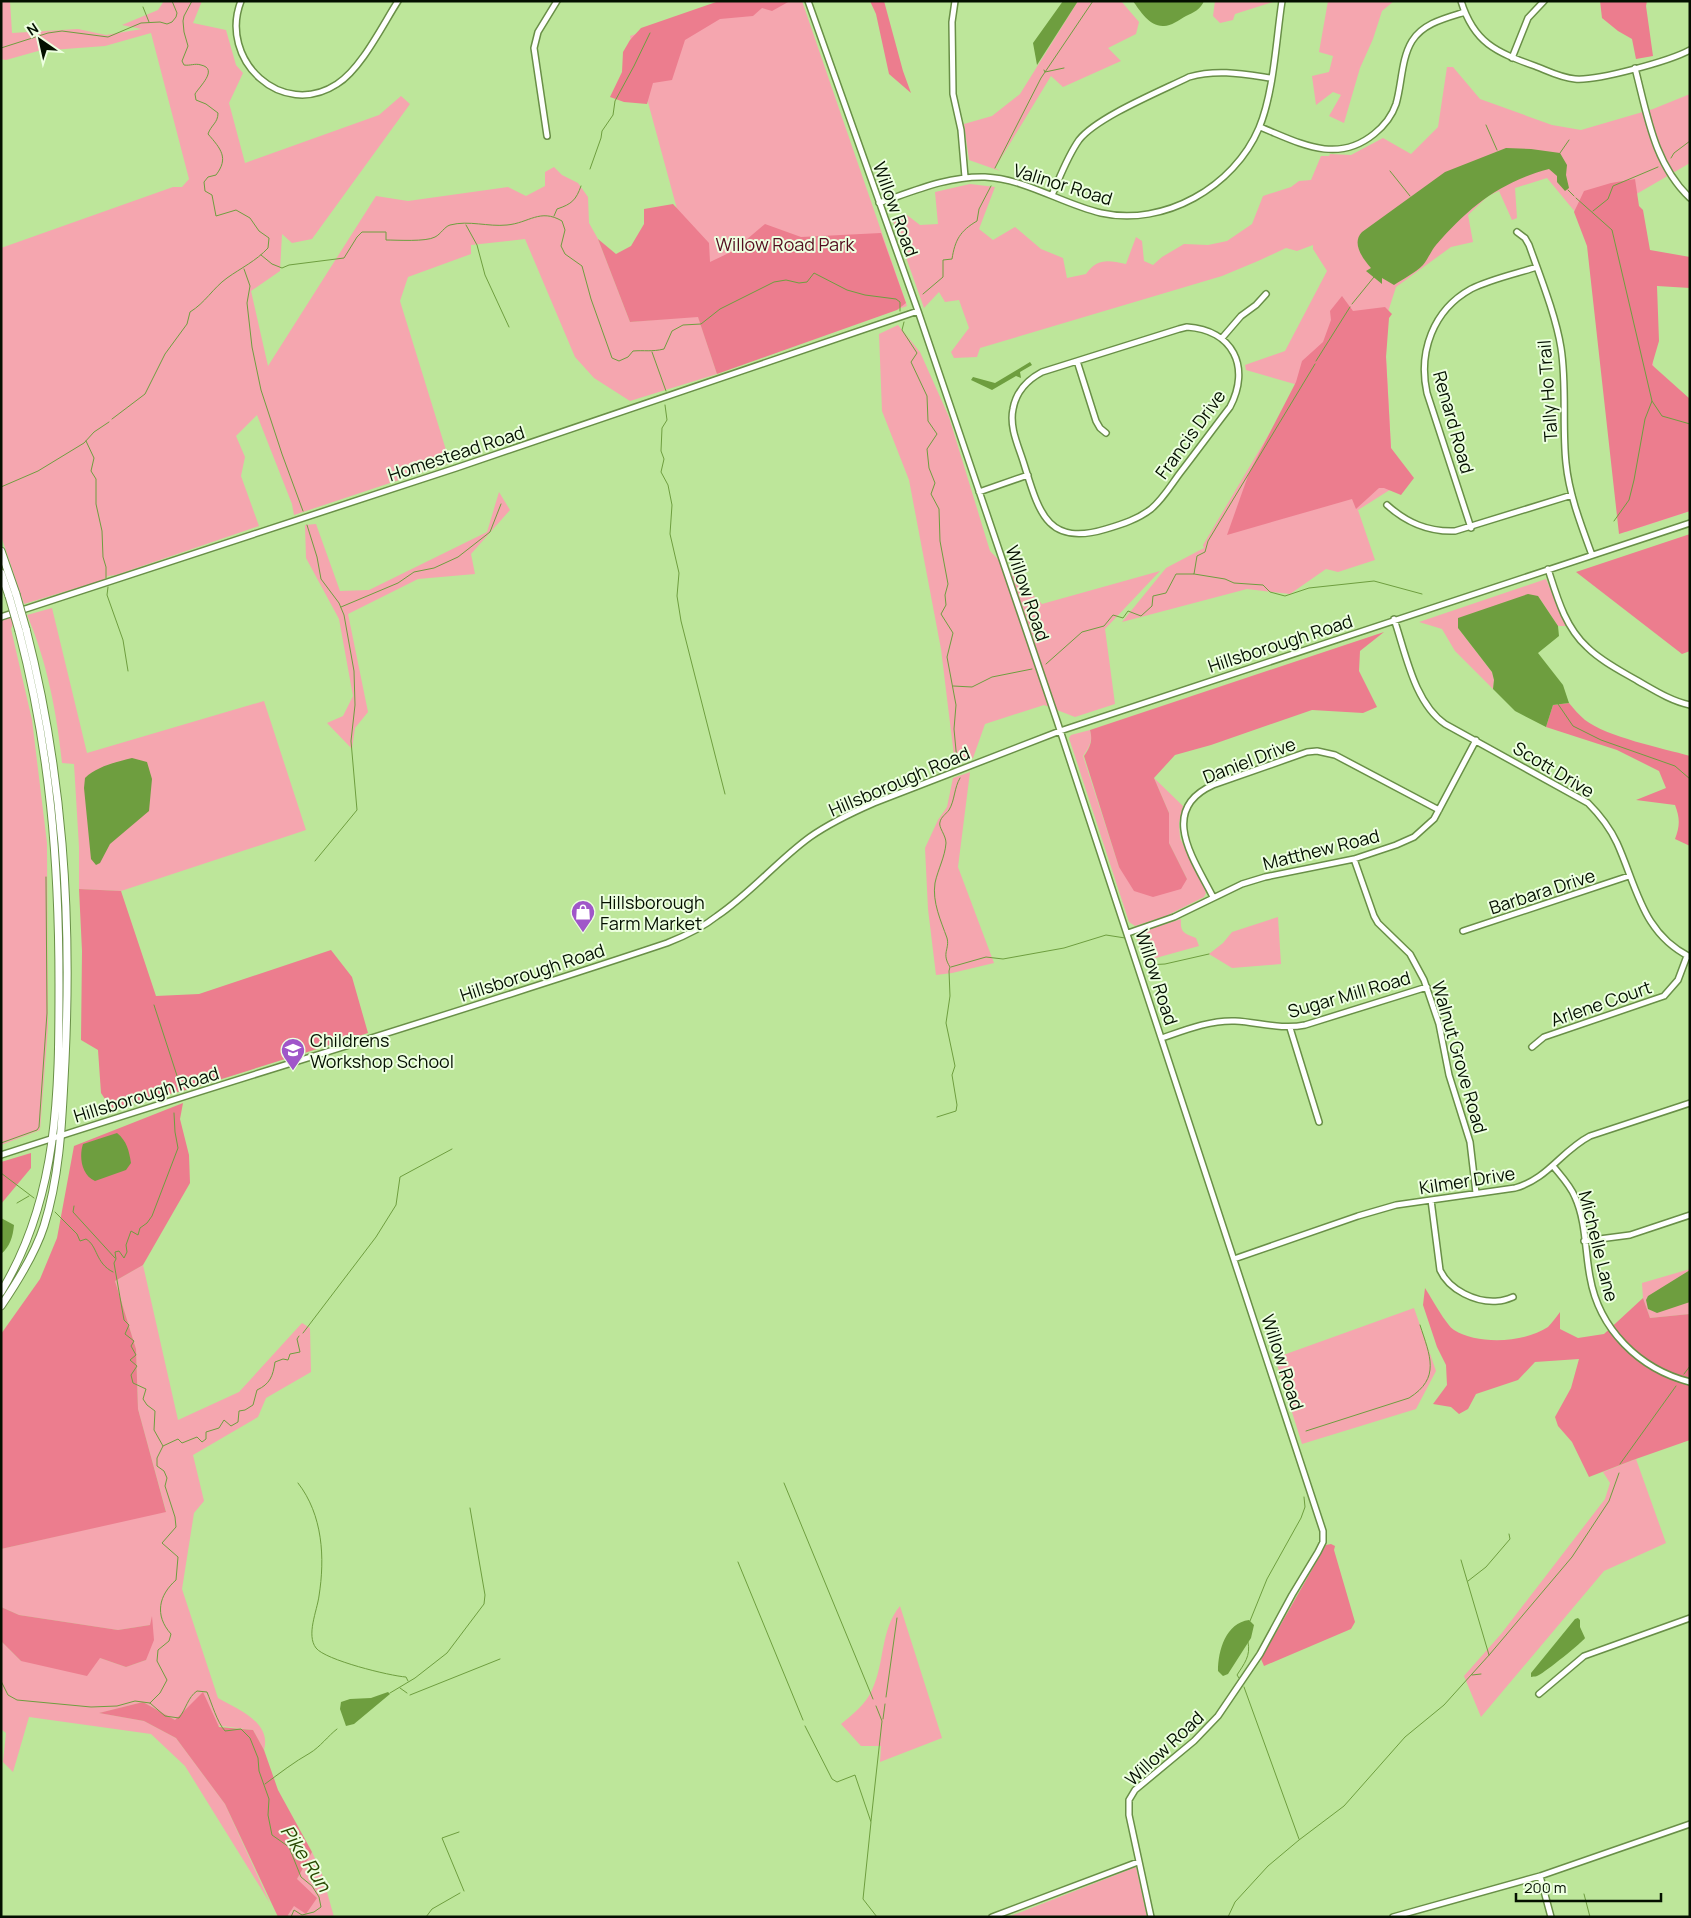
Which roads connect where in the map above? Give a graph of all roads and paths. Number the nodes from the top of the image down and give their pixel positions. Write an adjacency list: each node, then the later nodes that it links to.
1 (241, 1): 2 (street)
2 (398, 1)
3 (557, 1): 15 (street)
4 (808, 1): 19 (street, Willow Road)
5 (955, 1): 16 (street)
6 (1282, 1): 13 (street, Valinor Road)
7 (1461, 1): 9 (street)
8 (1544, 1): 11 (street)
9 (1465, 12): 11 (street); 14 (street)
10 (1690, 50): 12 (street)
11 (1512, 58): 12 (street)
12 (1635, 68): 18 (street)
13 (1271, 78): 14 (street, Valinor Road); 17 (street)
14 (1260, 127): 17 (street, Valinor Road)
15 (547, 136)
16 (965, 178): 17 (street, Valinor Road); 19 (street, Valinor Road)
17 (1052, 195)
18 (1690, 198)
19 (880, 203): 23 (street, Willow Road)
20 (1517, 232): 21 (street, Tally Ho Trail)
21 (1536, 267): 29 (street, Tally Ho Trail); 32 (street, Renard Road)
22 (1266, 294): 24 (street)
23 (918, 311): 28 (street, Willow Road); 38 (street, Homestead Road)
24 (1222, 338): 25 (street, Francis Drive); 27 (street, Francis Drive)
25 (1077, 361): 26 (street); 27 (street, Francis Drive)
26 (1106, 434)
27 (1028, 475): 28 (street)
28 (979, 492): 42 (street, Willow Road)
29 (1572, 495): 32 (street); 34 (street, Tally Ho Trail)
30 (1387, 505): 32 (street)
31 (1690, 523): 34 (street, Hillsborough Road)
32 (1471, 528)
33 (1, 551): 37 (highway)
34 (1592, 555): 35 (street, Hillsborough Road)
35 (1548, 569): 39 (street, Hillsborough Road); 41 (street)
36 (1, 574): 37 (highway)
37 (12, 595): 40 (highway, bridge)
38 (1, 617)
39 (1394, 619): 42 (street, Hillsborough Road); 43 (street, Scott Drive)
40 (22, 630): 57 (highway); 58 (highway)
41 (1690, 705)
42 (1060, 731): 49 (street, Willow Road); 57 (street, Hillsborough Road)
43 (1476, 740): 44 (street, Matthew Road); 46 (street, Scott Drive)
44 (1439, 810): 45 (street, Matthew Road); 47 (street, Daniel Drive)
45 (1354, 859): 47 (street, Matthew Road); 51 (street, Walnut Grove Road)
46 (1629, 876): 48 (street, Barbara Drive); 50 (street, Scott Drive)
47 (1213, 897): 49 (street, Matthew Road)
48 (1463, 931)
49 (1128, 933): 53 (street, Willow Road)
50 (1689, 956): 54 (street, Arlene Court)
51 (1427, 987): 52 (street, Sugar Mill Road); 61 (street, Walnut Grove Road)
52 (1290, 1028): 53 (street, Sugar Mill Road); 56 (street)
53 (1162, 1038): 65 (street, Willow Road)
54 (1532, 1047)
55 (1690, 1103): 60 (street, Kilmer Drive)
56 (1319, 1122)
57 (61, 1134): 58 (street, Hillsborough Road); 68 (highway)
58 (54, 1137): 59 (street, Hillsborough Road); 66 (highway)
59 (1, 1155)
60 (1553, 1166): 61 (street, Kilmer Drive); 64 (street, Michelle Lane)
61 (1476, 1194): 62 (street, Kilmer Drive)
62 (1431, 1200): 65 (street, Kilmer Drive); 67 (street)
63 (1690, 1216): 64 (street)
64 (1584, 1241): 69 (street, Michelle Lane)
65 (1234, 1258): 73 (street, Willow Road)
66 (1, 1292)
67 (1513, 1297)
68 (1, 1306)
69 (1690, 1382)
70 (1690, 1618): 71 (street)
71 (1538, 1694)
72 (1690, 1824): 74 (street)
73 (1138, 1862): 75 (street); 76 (street, Willow Road)
74 (1540, 1876): 77 (street); 78 (street)
75 (992, 1917)
76 (1151, 1917)
77 (1393, 1917)
78 (1551, 1917)

